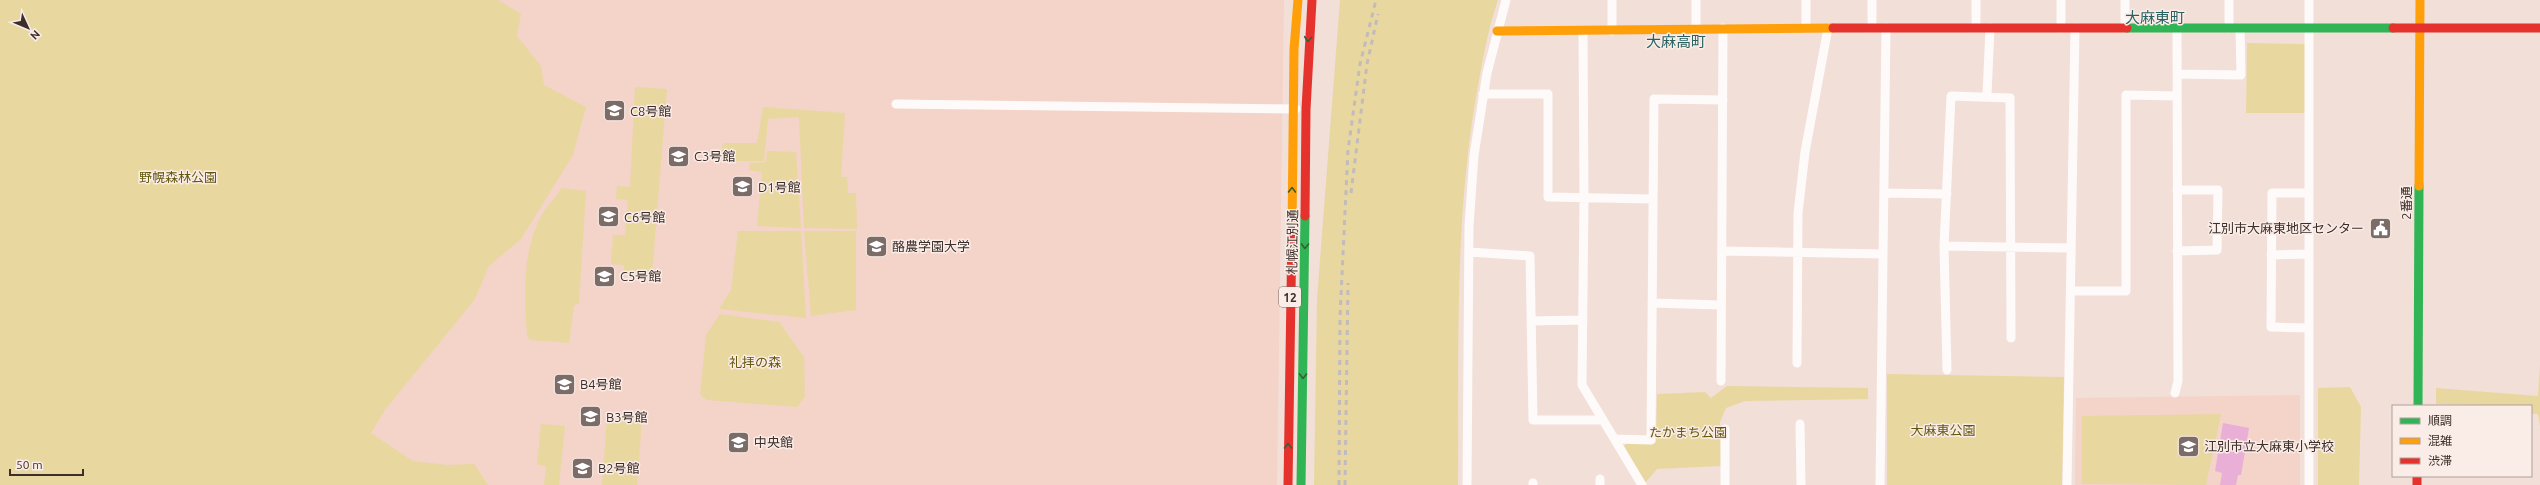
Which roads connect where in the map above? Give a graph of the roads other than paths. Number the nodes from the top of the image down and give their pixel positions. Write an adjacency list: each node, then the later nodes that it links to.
1 (1298, 0): 40 (main road, 札幌江別通 / 12)
2 (1312, 0): 41 (main road, 札幌江別通 / 12, one-way to 41)
3 (1506, 0): 31 (street)
4 (1612, 0): 32 (street)
5 (1696, 0): 30 (street)
6 (1806, 0): 15 (street)
7 (1872, 0): 17 (street)
8 (1976, 0): 19 (street)
9 (2061, 0): 21 (street)
10 (2125, 0): 23 (street)
11 (2229, 0): 25 (street)
12 (2309, 0): 27 (street)
13 (2420, 0): 29 (main road, 2番通)
14 (1724, 28): 15 (main road); 30 (main road); 38 (street)
15 (1806, 28): 16 (main road)
16 (1828, 28): 17 (main road); 54 (street)
17 (1872, 28): 18 (main road)
18 (1886, 28): 19 (main road); 43 (street)
19 (1976, 28): 20 (main road)
20 (1990, 28): 21 (main road); 36 (street)
21 (2061, 28): 22 (main road)
22 (2075, 28): 23 (main road); 49 (street)
23 (2124, 28): 24 (main road)
24 (2177, 28): 25 (main road); 34 (street)
25 (2229, 28): 26 (main road)
26 (2240, 28): 27 (main road); 34 (street)
27 (2309, 28): 29 (main road); 44 (street)
28 (2540, 28): 29 (main road)
29 (2420, 29): 69 (main road, 2番通)
30 (1696, 30): 32 (main road)
31 (1497, 31): 33 (main road); 35 (street)
32 (1612, 31): 33 (main road)
33 (1582, 32): 46 (street)
34 (2177, 74): 37 (street)
35 (1483, 94): 46 (street); 53 (street)
36 (1987, 95): 45 (street); 50 (street)
37 (2177, 96): 42 (street); 58 (street)
38 (1723, 100): 47 (street); 52 (street)
39 (896, 104): 40 (street)
40 (1293, 109): 41 (street); 74 (main road, 札幌江別通 / 12, one-way to 40)
41 (1306, 109): 75 (main road, 札幌江別通 / 12, one-way to 75)
42 (2177, 190): 51 (street); 51 (street)
43 (1884, 193): 45 (street); 55 (street)
44 (2308, 193): 56 (street); 57 (street)
45 (1947, 194): 48 (street)
46 (1584, 198): 47 (street); 61 (street)
47 (1653, 199): 59 (street)
48 (1944, 246): 50 (street); 66 (street)
49 (2072, 248): 50 (street); 58 (street)
50 (2010, 249): 64 (street)
51 (2177, 250): 68 (street)
52 (1722, 251): 54 (street); 60 (street)
53 (1469, 252): 62 (street); 76 (street)
54 (1798, 252): 55 (street); 65 (street)
55 (1883, 254): 80 (street)
56 (2308, 254): 57 (street); 63 (street)
57 (2271, 255): 63 (street)
58 (2071, 291): 81 (street)
59 (1652, 304): 60 (street); 73 (street)
60 (1722, 305): 67 (street)
61 (1583, 320): 62 (street); 70 (street)
62 (1531, 321): 70 (street)
63 (2308, 328): 82 (street)
64 (2011, 338)
65 (1797, 364)
66 (1947, 370)
67 (1721, 381)
68 (2175, 393)
69 (2418, 405)
70 (1604, 420): 73 (street)
71 (1800, 424): 79 (street)
72 (1725, 430): 78 (street)
73 (1615, 439): 77 (street)
74 (1288, 485)
75 (1302, 485)
76 (1468, 485)
77 (1642, 485)
78 (1725, 485)
79 (1801, 485)
80 (1880, 485)
81 (2067, 485)
82 (2309, 485)

